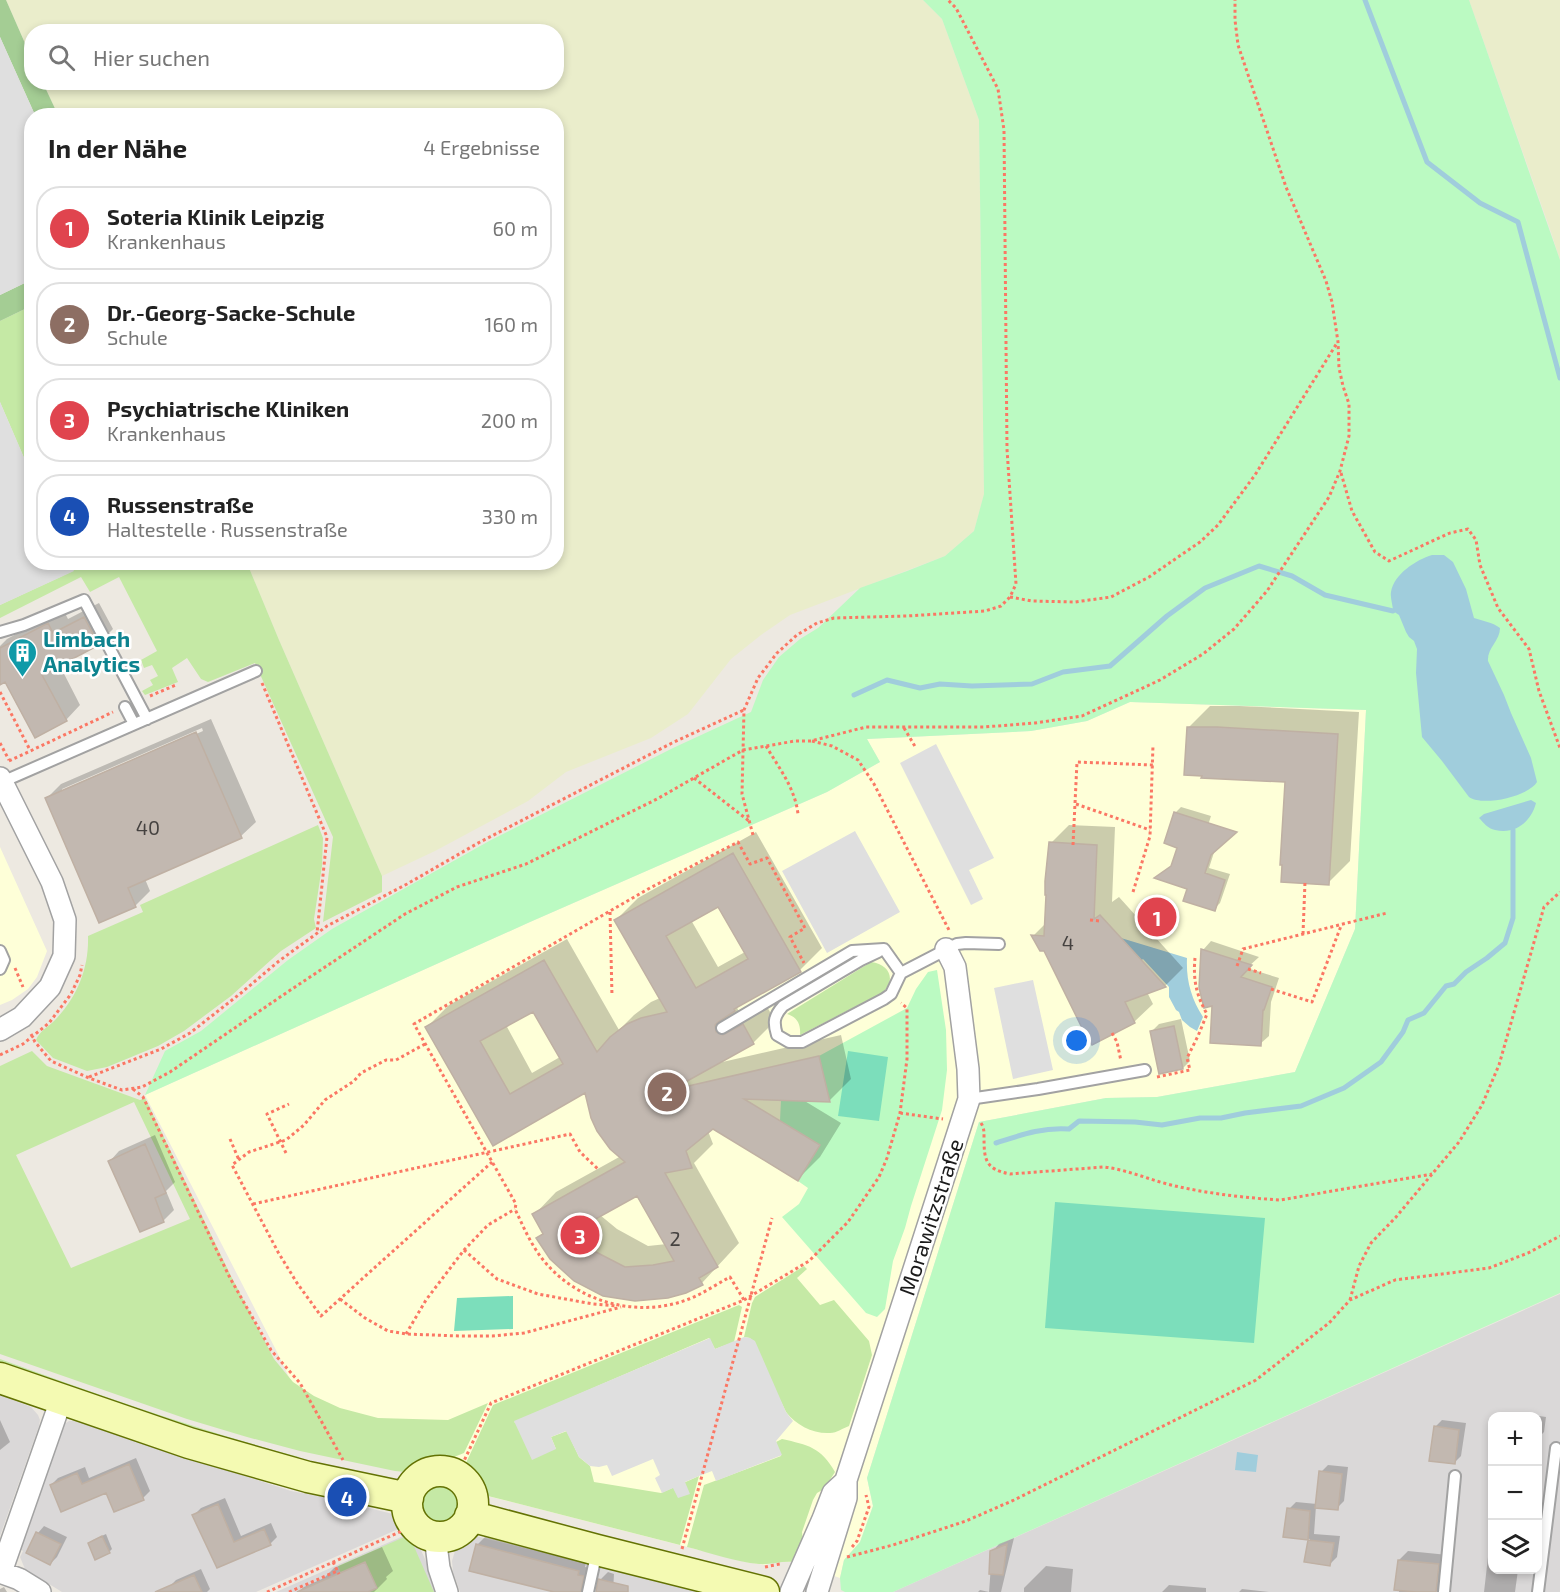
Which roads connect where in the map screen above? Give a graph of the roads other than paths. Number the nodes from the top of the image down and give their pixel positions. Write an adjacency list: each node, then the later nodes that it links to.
1 (0, 632): 4 (lane)
2 (256, 671): 4 (lane)
3 (125, 707): 5 (lane)
4 (147, 719): 5 (lane)
5 (134, 724): 6 (lane)
6 (4, 774): 12 (street)
7 (999, 944): 8 (lane)
8 (951, 947): 10 (lane); 14 (street, Morawitzstraße)
9 (884, 949): 10 (lane); 10 (lane); 11 (lane)
10 (901, 973)
11 (722, 1028)
12 (0, 1030)
13 (1145, 1070): 14 (lane)
14 (969, 1112): 19 (street, Morawitzstraße)
15 (0, 1378): 16 (street)
16 (61, 1400): 20 (street); 23 (street)
17 (1556, 1448): 31 (lane)
18 (1455, 1476): 30 (lane)
19 (846, 1480): 28 (street, Morawitzstraße); 29 (street, Morawitzstraße)
20 (415, 1508): 21 (street); 21 (street); 25 (street)
21 (470, 1516): 22 (street)
22 (597, 1550): 26 (lane); 27 (street)
23 (0, 1572): 24 (street)
24 (40, 1592)
25 (447, 1592)
26 (588, 1592)
27 (764, 1592)
28 (790, 1592)
29 (817, 1592)
30 (1444, 1592)
31 (1538, 1592)

